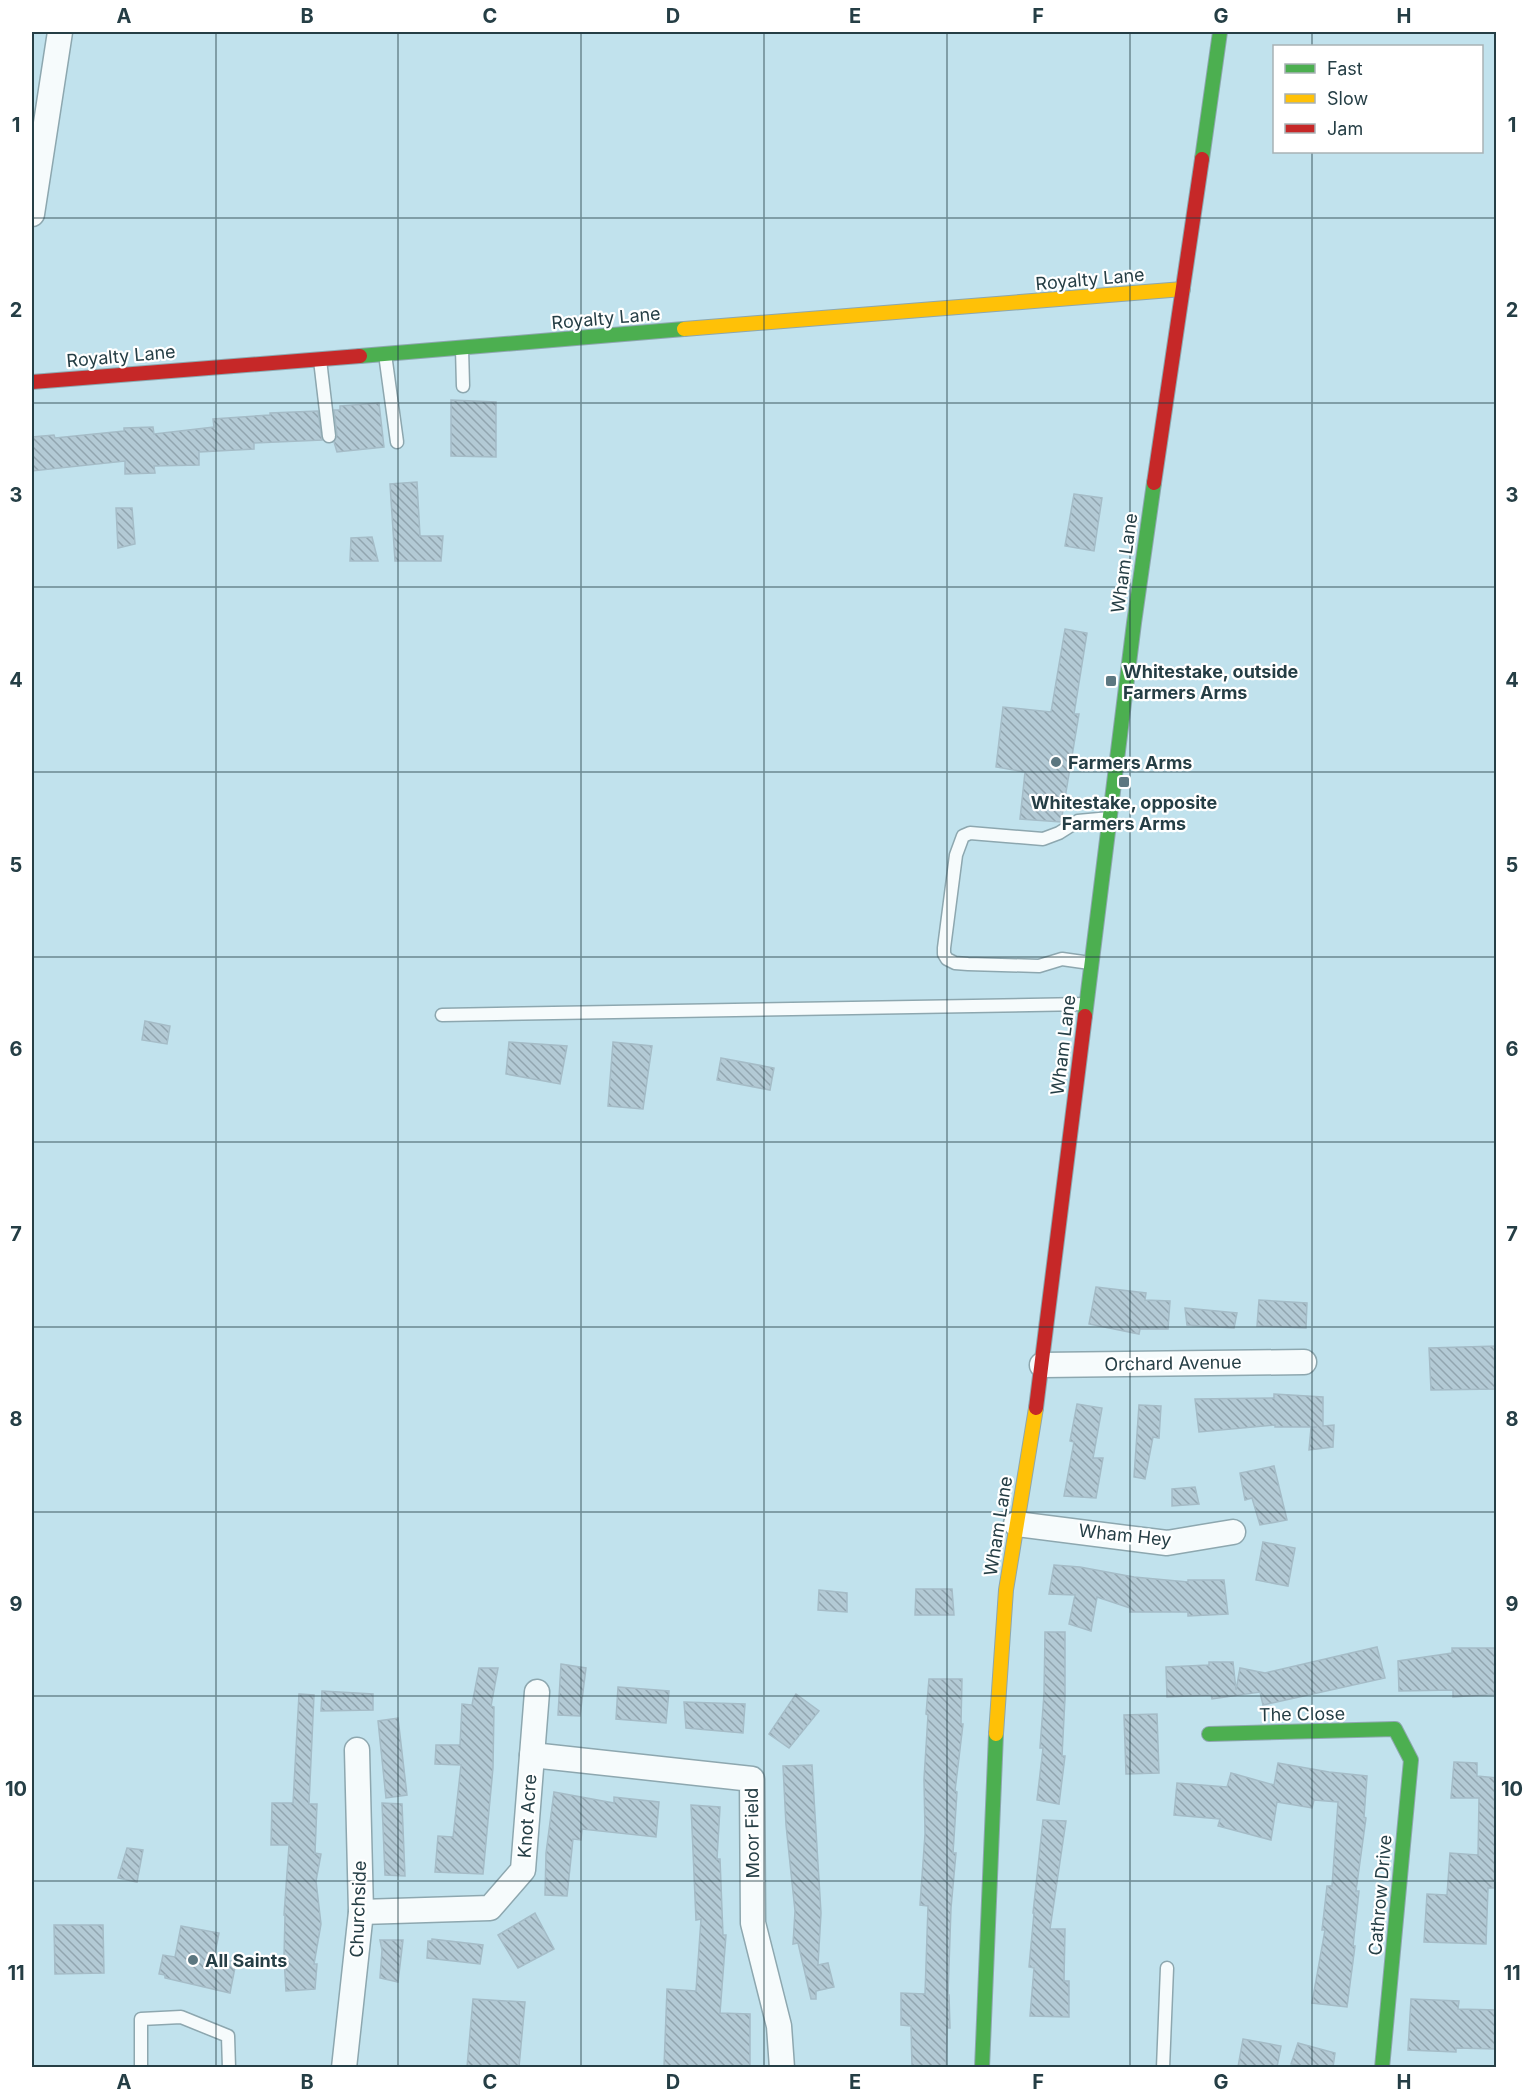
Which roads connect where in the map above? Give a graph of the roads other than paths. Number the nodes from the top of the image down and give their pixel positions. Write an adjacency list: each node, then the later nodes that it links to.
1 (60, 32): 3 (street)
2 (1220, 32): 4 (street, Wham Lane)
3 (32, 214)
4 (1183, 289): 5 (street, Royalty Lane); 12 (street, Wham Lane)
5 (462, 347): 6 (street, Royalty Lane); 9 (lane)
6 (385, 353): 7 (street, Royalty Lane); 11 (lane)
7 (320, 358): 8 (street, Royalty Lane); 10 (lane)
8 (32, 382)
9 (463, 386)
10 (329, 436)
11 (397, 442)
12 (1111, 818): 13 (street, Wham Lane); 13 (lane)
13 (1091, 964): 14 (street, Wham Lane)
14 (1086, 1004): 15 (lane); 17 (street, Wham Lane)
15 (442, 1015)
16 (1304, 1362): 17 (street, Orchard Avenue)
17 (1042, 1365): 18 (street, Wham Lane)
18 (1016, 1524): 19 (street, Wham Hey); 31 (street, Wham Lane)
19 (1233, 1532)
20 (537, 1692): 24 (street, Knot Acre)
21 (1395, 1730): 22 (street, The Close); 33 (street, Cathrow Drive)
22 (1209, 1734)
23 (357, 1750): 25 (street, Churchside)
24 (532, 1755): 25 (street, Knot Acre); 30 (street, Moor Field)
25 (361, 1912): 29 (street, Churchside)
26 (1167, 1968): 32 (lane)
27 (141, 2067): 28 (lane)
28 (229, 2067)
29 (344, 2067)
30 (782, 2067)
31 (982, 2067)
32 (1163, 2067)
33 (1382, 2067)

